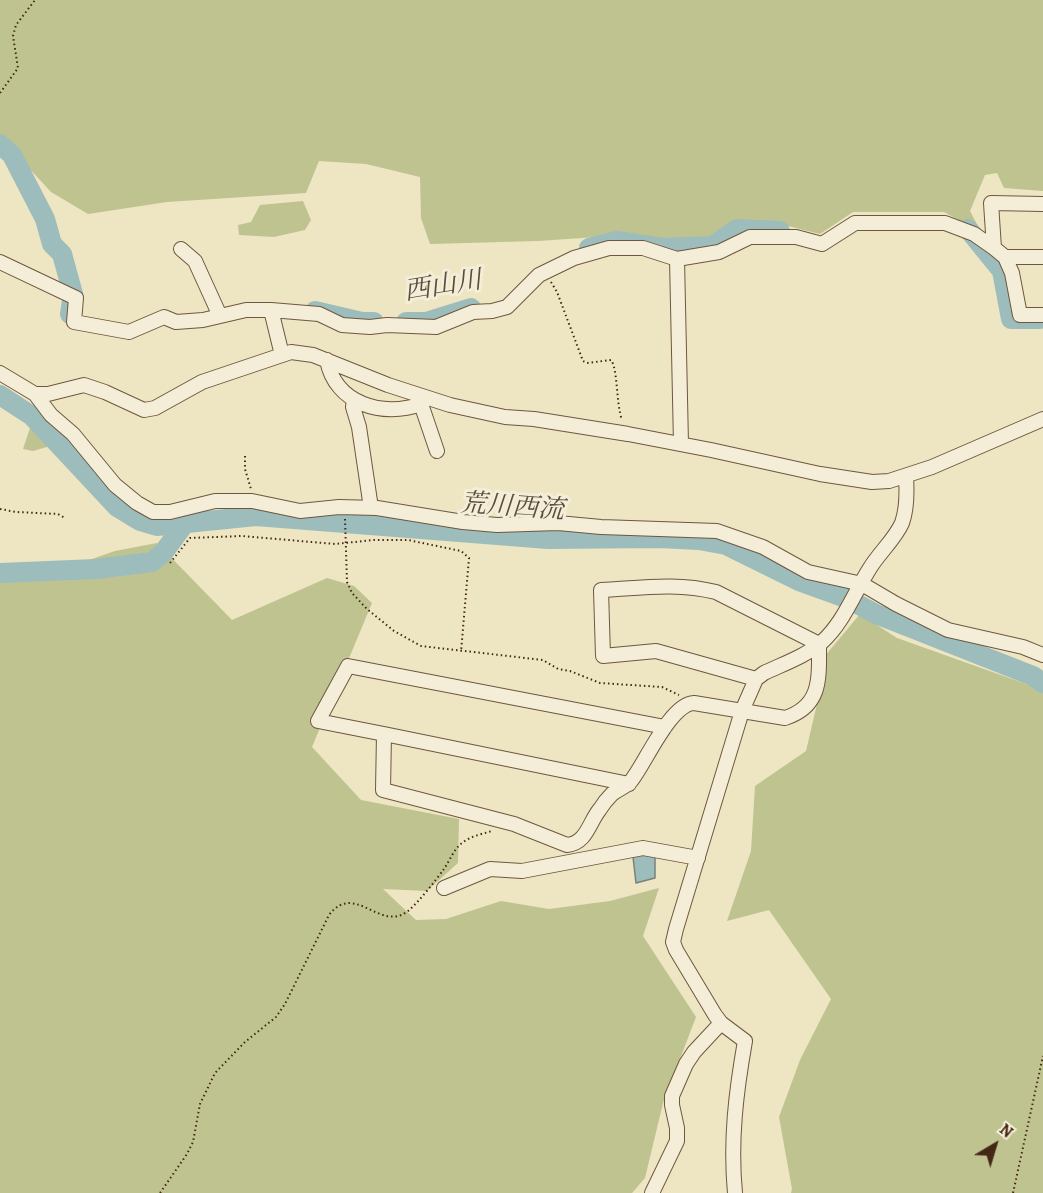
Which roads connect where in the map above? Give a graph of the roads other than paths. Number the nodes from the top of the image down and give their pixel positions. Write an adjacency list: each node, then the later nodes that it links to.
1 (1043, 204): 3 (street)
2 (181, 249): 9 (street)
3 (1000, 253): 4 (street); 5 (street); 8 (street)
4 (1043, 257)
5 (677, 259): 7 (street); 17 (street)
6 (0, 262): 9 (street)
7 (271, 310): 9 (street); 10 (street)
8 (1043, 315)
9 (220, 316)
10 (286, 353): 11 (street); 13 (street)
11 (327, 360): 14 (street); 15 (street)
12 (0, 373): 13 (street)
13 (35, 394): 20 (street)
14 (354, 400): 15 (street); 20 (street)
15 (421, 400): 17 (street); 18 (street)
16 (1043, 419): 19 (street)
17 (681, 444): 19 (street)
18 (437, 451)
19 (906, 477): 21 (street)
20 (371, 508): 21 (street)
21 (861, 586): 22 (street); 23 (street)
22 (819, 644): 24 (street); 24 (street); 25 (street)
23 (1043, 655)
24 (756, 679): 25 (street)
25 (742, 711): 26 (street); 29 (street)
26 (665, 727): 27 (street); 28 (street)
27 (384, 734): 28 (street); 28 (street)
28 (629, 784)
29 (698, 858): 30 (street); 31 (street)
30 (444, 888)
31 (721, 1023): 32 (street); 33 (street)
32 (652, 1193)
33 (735, 1193)

